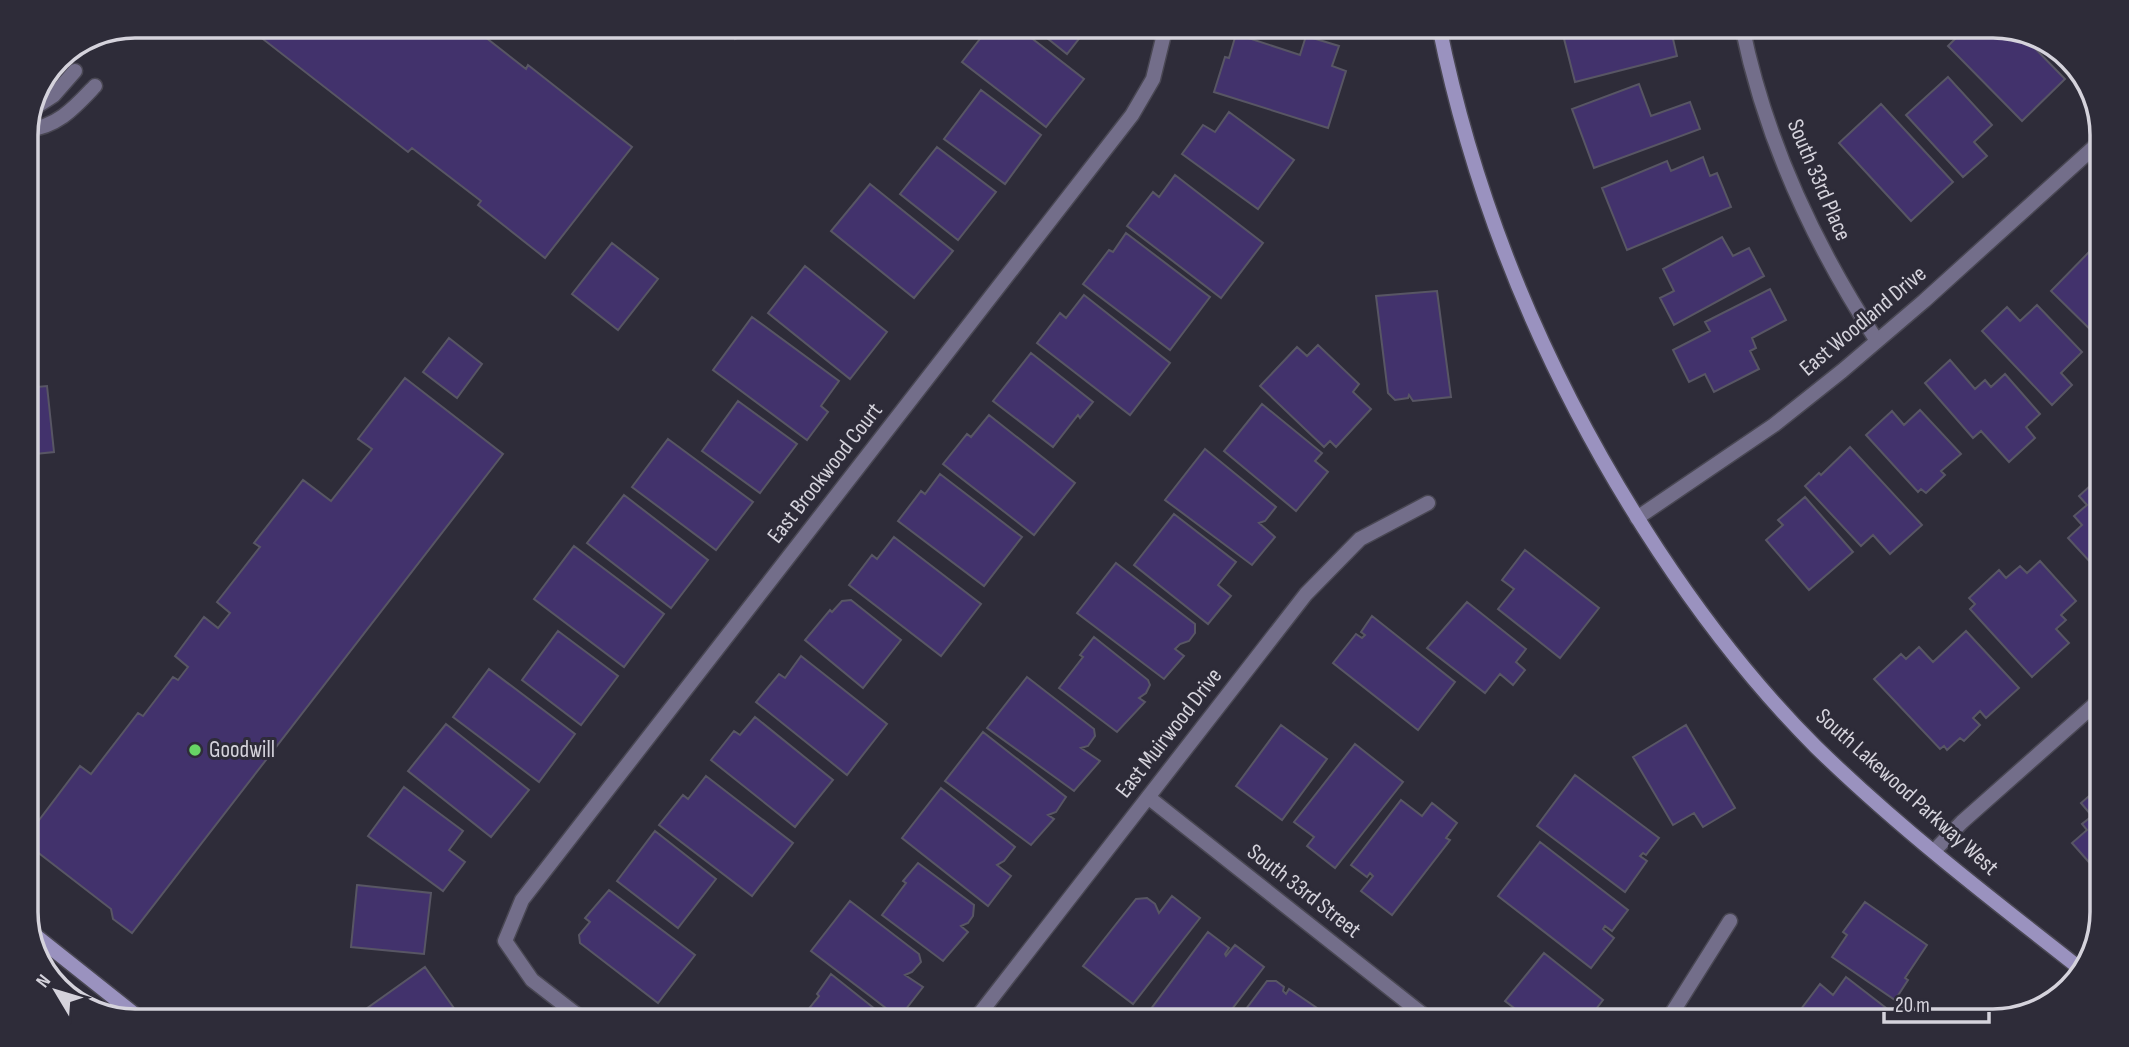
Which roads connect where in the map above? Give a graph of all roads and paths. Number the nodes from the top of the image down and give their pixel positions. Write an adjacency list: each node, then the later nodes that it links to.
1 (1163, 39): 19 (street, East Brookwood Court)
2 (1442, 39): 11 (street, South Lakewood Parkway West)
3 (1746, 39): 9 (street, South 33rd Place)
4 (75, 71): 6 (street)
5 (95, 86): 7 (street)
6 (45, 101)
7 (39, 127)
8 (2090, 151): 9 (street, East Woodland Drive)
9 (1877, 341): 11 (street, East Woodland Drive)
10 (1428, 503): 13 (street, East Muirwood Drive)
11 (1637, 518): 14 (street, South Lakewood Parkway West)
12 (2091, 708): 14 (street)
13 (1148, 797): 20 (street, East Muirwood Drive); 21 (street, South 33rd Street)
14 (1934, 851): 17 (street, South Lakewood Parkway West)
15 (1730, 921): 22 (street)
16 (44, 942): 18 (street)
17 (2075, 964)
18 (127, 1008)
19 (569, 1009)
20 (983, 1009)
21 (1416, 1009)
22 (1675, 1009)

